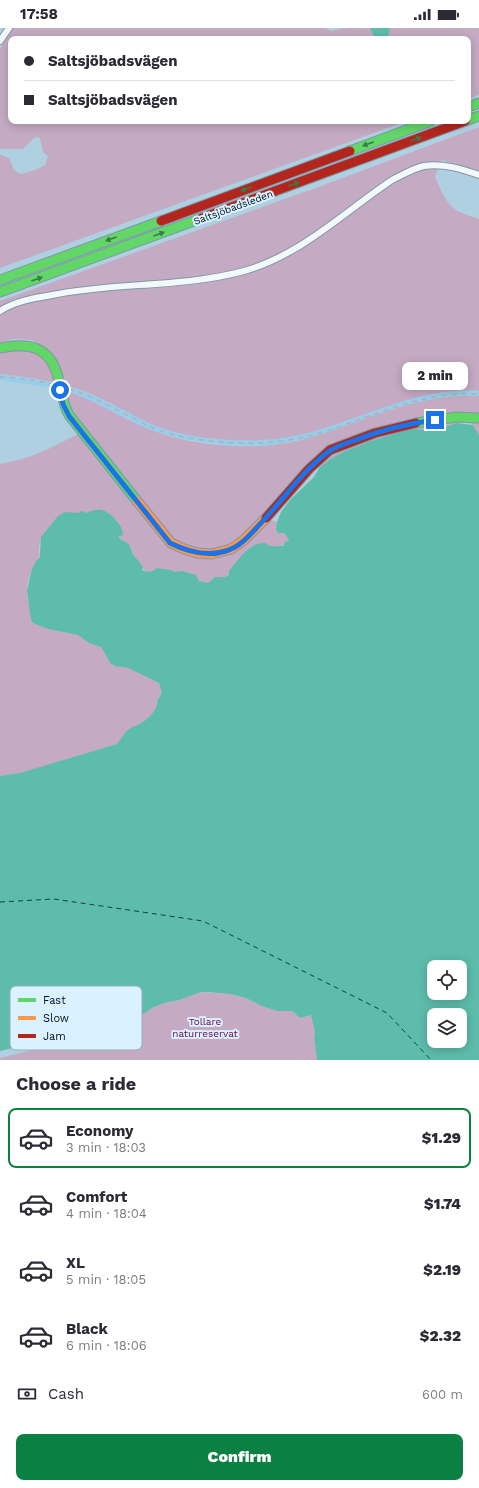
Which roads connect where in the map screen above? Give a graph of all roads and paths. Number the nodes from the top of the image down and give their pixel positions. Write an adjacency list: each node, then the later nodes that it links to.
1 (9, 28): 2 (street)
2 (0, 41)
3 (423, 124): 6 (main road, Saltsjöbadsleden, one-way to 6)
4 (459, 124): 7 (main road, Saltsjöbadsleden, one-way to 4)
5 (479, 175): 8 (street)
6 (0, 280)
7 (0, 292)
8 (0, 311)
9 (0, 348): 10 (main road)
10 (479, 418)

